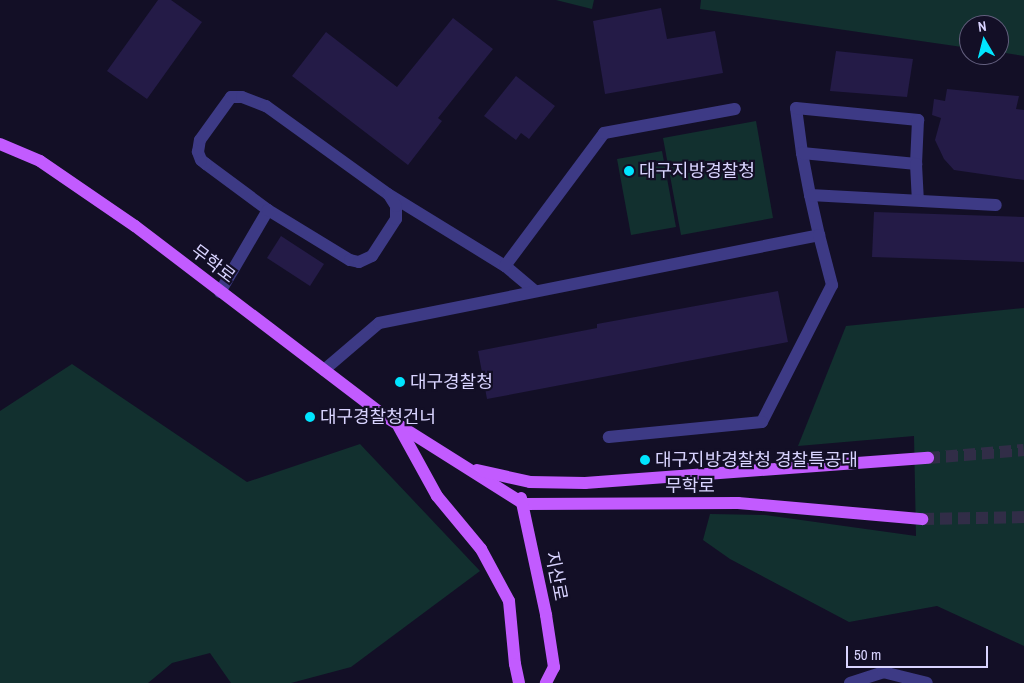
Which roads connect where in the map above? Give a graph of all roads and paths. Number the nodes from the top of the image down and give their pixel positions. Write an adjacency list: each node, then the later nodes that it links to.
1 (735, 109): 11 (street)
2 (0, 144): 13 (main road, 무학로)
3 (802, 153): 4 (street); 4 (street); 6 (street)
4 (916, 164): 7 (street)
5 (388, 194): 9 (street); 9 (street); 11 (street)
6 (810, 195): 7 (street); 10 (street)
7 (918, 200): 8 (street)
8 (996, 205)
9 (268, 210): 13 (street)
10 (819, 235): 12 (street); 16 (street)
11 (505, 266): 12 (street)
12 (535, 291): 14 (street)
13 (220, 292): 14 (main road, 무학로)
14 (324, 370): 15 (main road, 무학로)
15 (398, 424): 18 (main road, 무학로); 22 (main road, 무학로)
16 (609, 437)
17 (928, 458): 19 (main road, 무학로)
18 (467, 468): 19 (main road, 무학로); 20 (main road, 무학로)
19 (510, 478): 20 (main road, 지산로)
20 (524, 504): 21 (main road, 무학로); 23 (main road, 지산로)
21 (922, 519)
22 (520, 683)
23 (546, 683)
24 (850, 683): 25 (street)
25 (928, 683)

